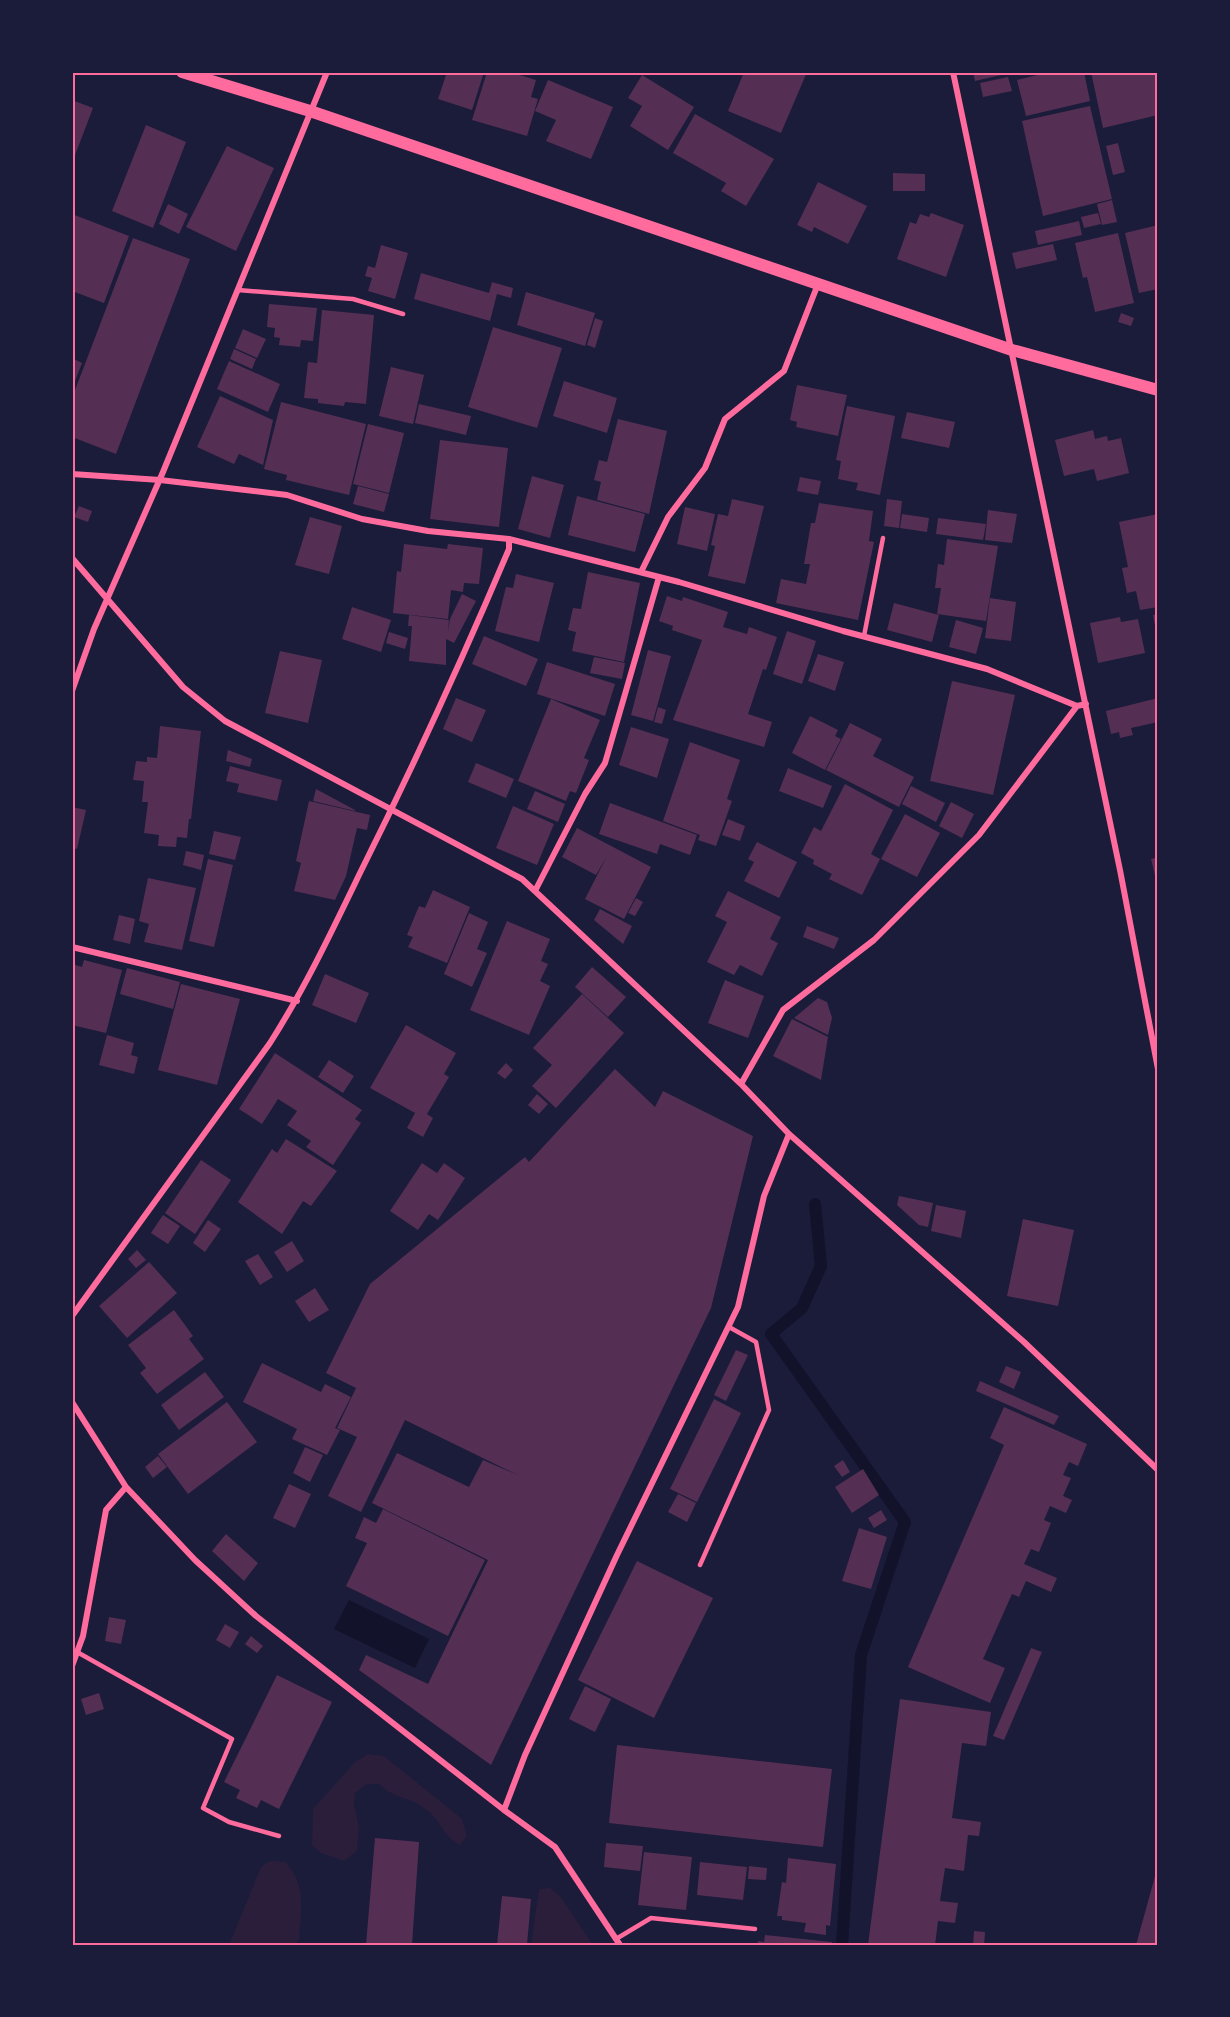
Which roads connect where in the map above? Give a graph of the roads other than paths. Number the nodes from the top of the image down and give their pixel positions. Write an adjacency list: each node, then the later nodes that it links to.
1 (182, 72): 4 (main road)
2 (327, 72): 4 (street)
3 (953, 72): 8 (street)
4 (310, 111): 5 (main road); 6 (street)
5 (818, 284): 8 (main road); 15 (street)
6 (238, 290): 7 (lane); 11 (street)
7 (403, 314)
8 (1012, 350): 9 (main road); 20 (street)
9 (1158, 390)
10 (72, 474): 11 (street)
11 (159, 480): 13 (street); 17 (street)
12 (883, 538): 18 (lane)
13 (509, 539): 15 (street); 22 (street)
14 (72, 558): 17 (street)
15 (641, 572): 16 (street)
16 (659, 577): 18 (street); 23 (street)
17 (108, 602): 19 (street); 22 (street)
18 (864, 636): 21 (street)
19 (72, 691)
20 (1086, 704): 21 (street); 26 (street)
21 (1077, 706): 27 (street)
22 (392, 810): 23 (street); 25 (street)
23 (535, 891): 27 (street)
24 (72, 947): 25 (street)
25 (297, 1000): 29 (street)
26 (1158, 1069)
27 (741, 1084): 28 (street)
28 (789, 1134): 30 (street); 32 (street)
29 (72, 1316)
30 (729, 1327): 34 (lane); 37 (street)
31 (72, 1402): 33 (street)
32 (1158, 1470)
33 (126, 1487): 35 (street); 37 (street)
34 (700, 1564)
35 (77, 1652): 36 (street); 38 (lane)
36 (72, 1666)
37 (504, 1810): 40 (street)
38 (279, 1836)
39 (756, 1929): 40 (lane)
40 (618, 1942)

